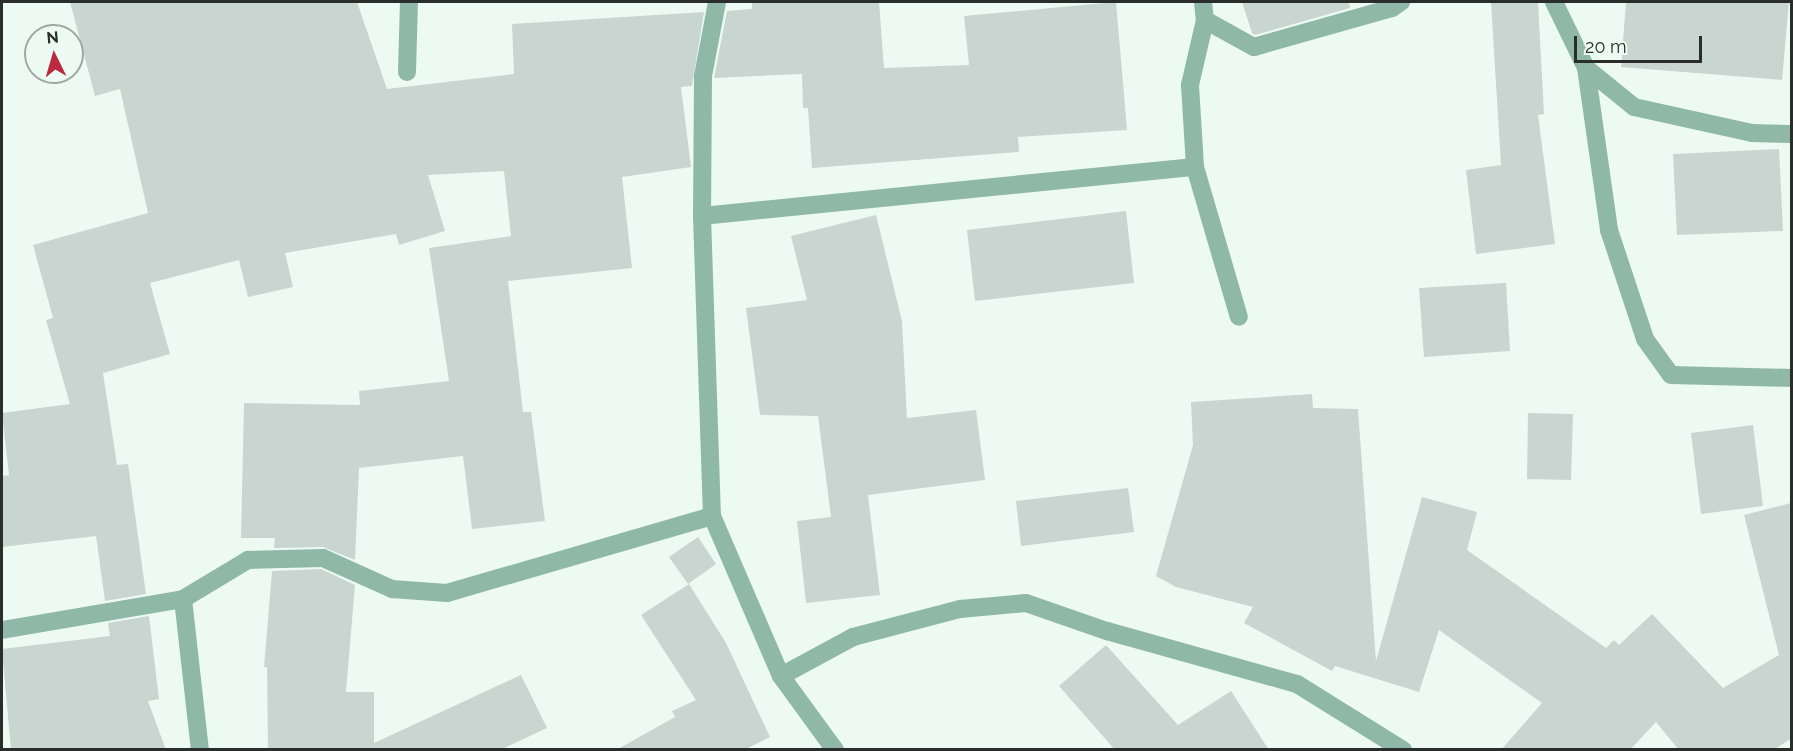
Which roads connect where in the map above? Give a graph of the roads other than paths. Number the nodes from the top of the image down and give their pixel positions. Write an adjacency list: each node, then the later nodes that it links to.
1 (409, 2): 7 (street)
2 (717, 2): 10 (street)
3 (1401, 2): 5 (street)
4 (1554, 2): 6 (street)
5 (1204, 11): 9 (street)
6 (1586, 68): 8 (street); 12 (street)
7 (407, 72)
8 (1791, 134)
9 (1195, 167): 10 (street); 11 (street)
10 (702, 216): 13 (street)
11 (1239, 317)
12 (1791, 378)
13 (712, 516): 14 (street); 16 (street)
14 (183, 599): 15 (street); 17 (street)
15 (2, 630)
16 (781, 676): 18 (street); 19 (street)
17 (200, 750)
18 (835, 750)
19 (1403, 750)

